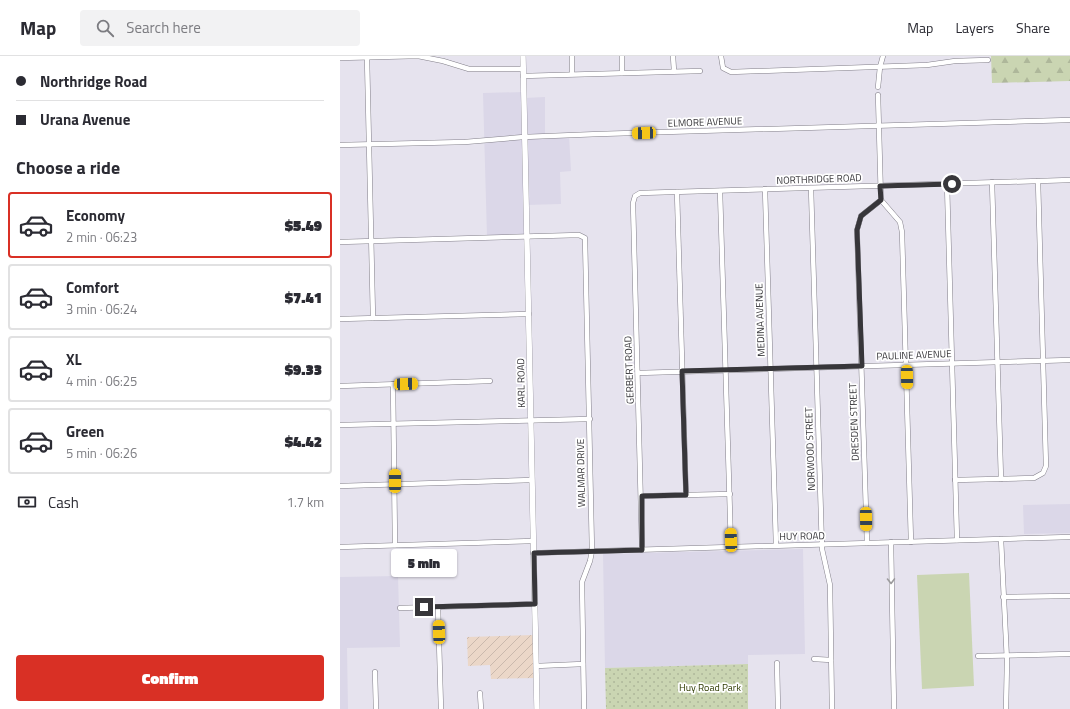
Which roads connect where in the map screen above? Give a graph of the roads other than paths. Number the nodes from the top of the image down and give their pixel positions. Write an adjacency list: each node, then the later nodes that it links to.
1 (522, 56): 11 (main road, KARL ROAD)
2 (572, 56): 15 (street)
3 (622, 56): 14 (street)
4 (673, 56): 12 (street)
5 (721, 56): 10 (street)
6 (883, 56): 10 (street)
7 (340, 58): 8 (street)
8 (367, 58): 11 (street); 22 (street)
9 (988, 60): 10 (street)
10 (880, 67): 17 (street)
11 (523, 69): 16 (main road, KARL ROAD)
12 (674, 71): 13 (street); 14 (street)
13 (700, 71)
14 (622, 73): 15 (street)
15 (572, 74): 16 (street)
16 (523, 76): 21 (main road, KARL ROAD)
17 (878, 87)
18 (878, 95): 20 (street)
19 (1070, 120): 20 (street, ELMORE AVENUE)
20 (879, 126): 21 (street, ELMORE AVENUE); 28 (street)
21 (525, 137): 22 (street, ELMORE AVENUE); 35 (main road, KARL ROAD)
22 (368, 144): 23 (street, ELMORE AVENUE); 36 (street)
23 (340, 145)
24 (1070, 180): 25 (street, NORTHRIDGE ROAD)
25 (1038, 181): 26 (street, NORTHRIDGE ROAD); 41 (street)
26 (992, 182): 27 (street, NORTHRIDGE ROAD); 43 (street)
27 (946, 184): 28 (street, NORTHRIDGE ROAD); 44 (street)
28 (880, 186): 29 (street, NORTHRIDGE ROAD); 34 (street)
29 (811, 188): 30 (street, NORTHRIDGE ROAD); 47 (street, NORWOOD STREET)
30 (765, 189): 31 (street, NORTHRIDGE ROAD); 48 (street, MEDINA AVENUE)
31 (720, 191): 32 (street, NORTHRIDGE ROAD); 49 (street)
32 (677, 192): 33 (street, NORTHRIDGE ROAD); 50 (street)
33 (640, 193): 51 (street, GERBERT ROAD)
34 (881, 200): 45 (street); 46 (street, DRESDEN STREET)
35 (527, 236): 36 (street); 38 (main road, KARL ROAD); 55 (street, WALMAR DRIVE)
36 (371, 241): 37 (street); 39 (street)
37 (340, 242)
38 (529, 314): 39 (street); 56 (main road, KARL ROAD)
39 (373, 318): 40 (street)
40 (340, 320)
41 (1043, 360): 42 (street, PAULINE AVENUE); 43 (street, PAULINE AVENUE); 59 (street)
42 (1070, 360)
43 (997, 362): 44 (street, PAULINE AVENUE); 59 (street)
44 (952, 363): 45 (street, PAULINE AVENUE); 61 (street)
45 (906, 364): 46 (street, PAULINE AVENUE); 72 (street)
46 (862, 366): 47 (street, PAULINE AVENUE); 73 (street, DRESDEN STREET)
47 (816, 367): 48 (street, PAULINE AVENUE); 75 (street, NORWOOD STREET)
48 (771, 368): 49 (street, PAULINE AVENUE); 76 (street, MEDINA AVENUE)
49 (726, 370): 50 (street, PAULINE AVENUE); 64 (street)
50 (682, 371): 51 (street, PAULINE AVENUE); 65 (street)
51 (638, 373): 66 (street, GERBERT ROAD)
52 (490, 381): 53 (street)
53 (392, 384): 54 (street); 57 (street)
54 (340, 386)
55 (590, 418): 56 (street); 80 (street, WALMAR DRIVE)
56 (531, 420): 57 (street); 60 (main road, KARL ROAD)
57 (394, 423): 58 (street); 62 (street)
58 (340, 425)
59 (1001, 479): 61 (street)
60 (532, 480): 62 (street); 70 (main road, KARL ROAD)
61 (955, 480): 69 (street)
62 (395, 484): 63 (street); 74 (street)
63 (340, 486)
64 (730, 494): 65 (street); 78 (street)
65 (686, 495): 66 (street)
66 (642, 496): 79 (street, GERBERT ROAD)
67 (1070, 537): 68 (street, HUY ROAD)
68 (1001, 539): 69 (street, HUY ROAD); 83 (street)
69 (957, 540): 72 (street, HUY ROAD)
70 (533, 541): 74 (street); 81 (main road, KARL ROAD)
71 (891, 542): 72 (street, HUY ROAD); 73 (street, HUY ROAD); 104 (street, one-way to 104)
72 (912, 542)
73 (867, 543): 75 (street, HUY ROAD)
74 (395, 545): 77 (street)
75 (822, 545): 76 (street, HUY ROAD); 91 (street, NORWOOD STREET)
76 (776, 546): 78 (street, HUY ROAD)
77 (340, 547)
78 (731, 547): 79 (street, HUY ROAD)
79 (642, 550): 80 (street, HUY ROAD)
80 (592, 551): 81 (street, HUY ROAD); 92 (street, WALMAR DRIVE)
81 (534, 553): 84 (main road, KARL ROAD)
82 (1070, 596): 83 (street)
83 (1003, 597): 89 (street)
84 (535, 604): 85 (street); 94 (main road, KARL ROAD)
85 (438, 607): 86 (street); 98 (street)
86 (400, 608)
87 (1070, 654): 89 (street)
88 (978, 656): 89 (street)
89 (1006, 656): 105 (street)
90 (814, 660): 91 (street)
91 (831, 660): 103 (street, NORWOOD STREET)
92 (583, 664): 94 (street); 101 (street, WALMAR DRIVE)
93 (777, 664): 102 (street)
94 (536, 666): 100 (main road, KARL ROAD)
95 (375, 672): 97 (street)
96 (480, 693): 99 (street)
97 (376, 709)
98 (441, 709)
99 (481, 709)
100 (537, 709)
101 (584, 709)
102 (778, 709)
103 (832, 709)
104 (894, 709)
105 (1006, 709)

